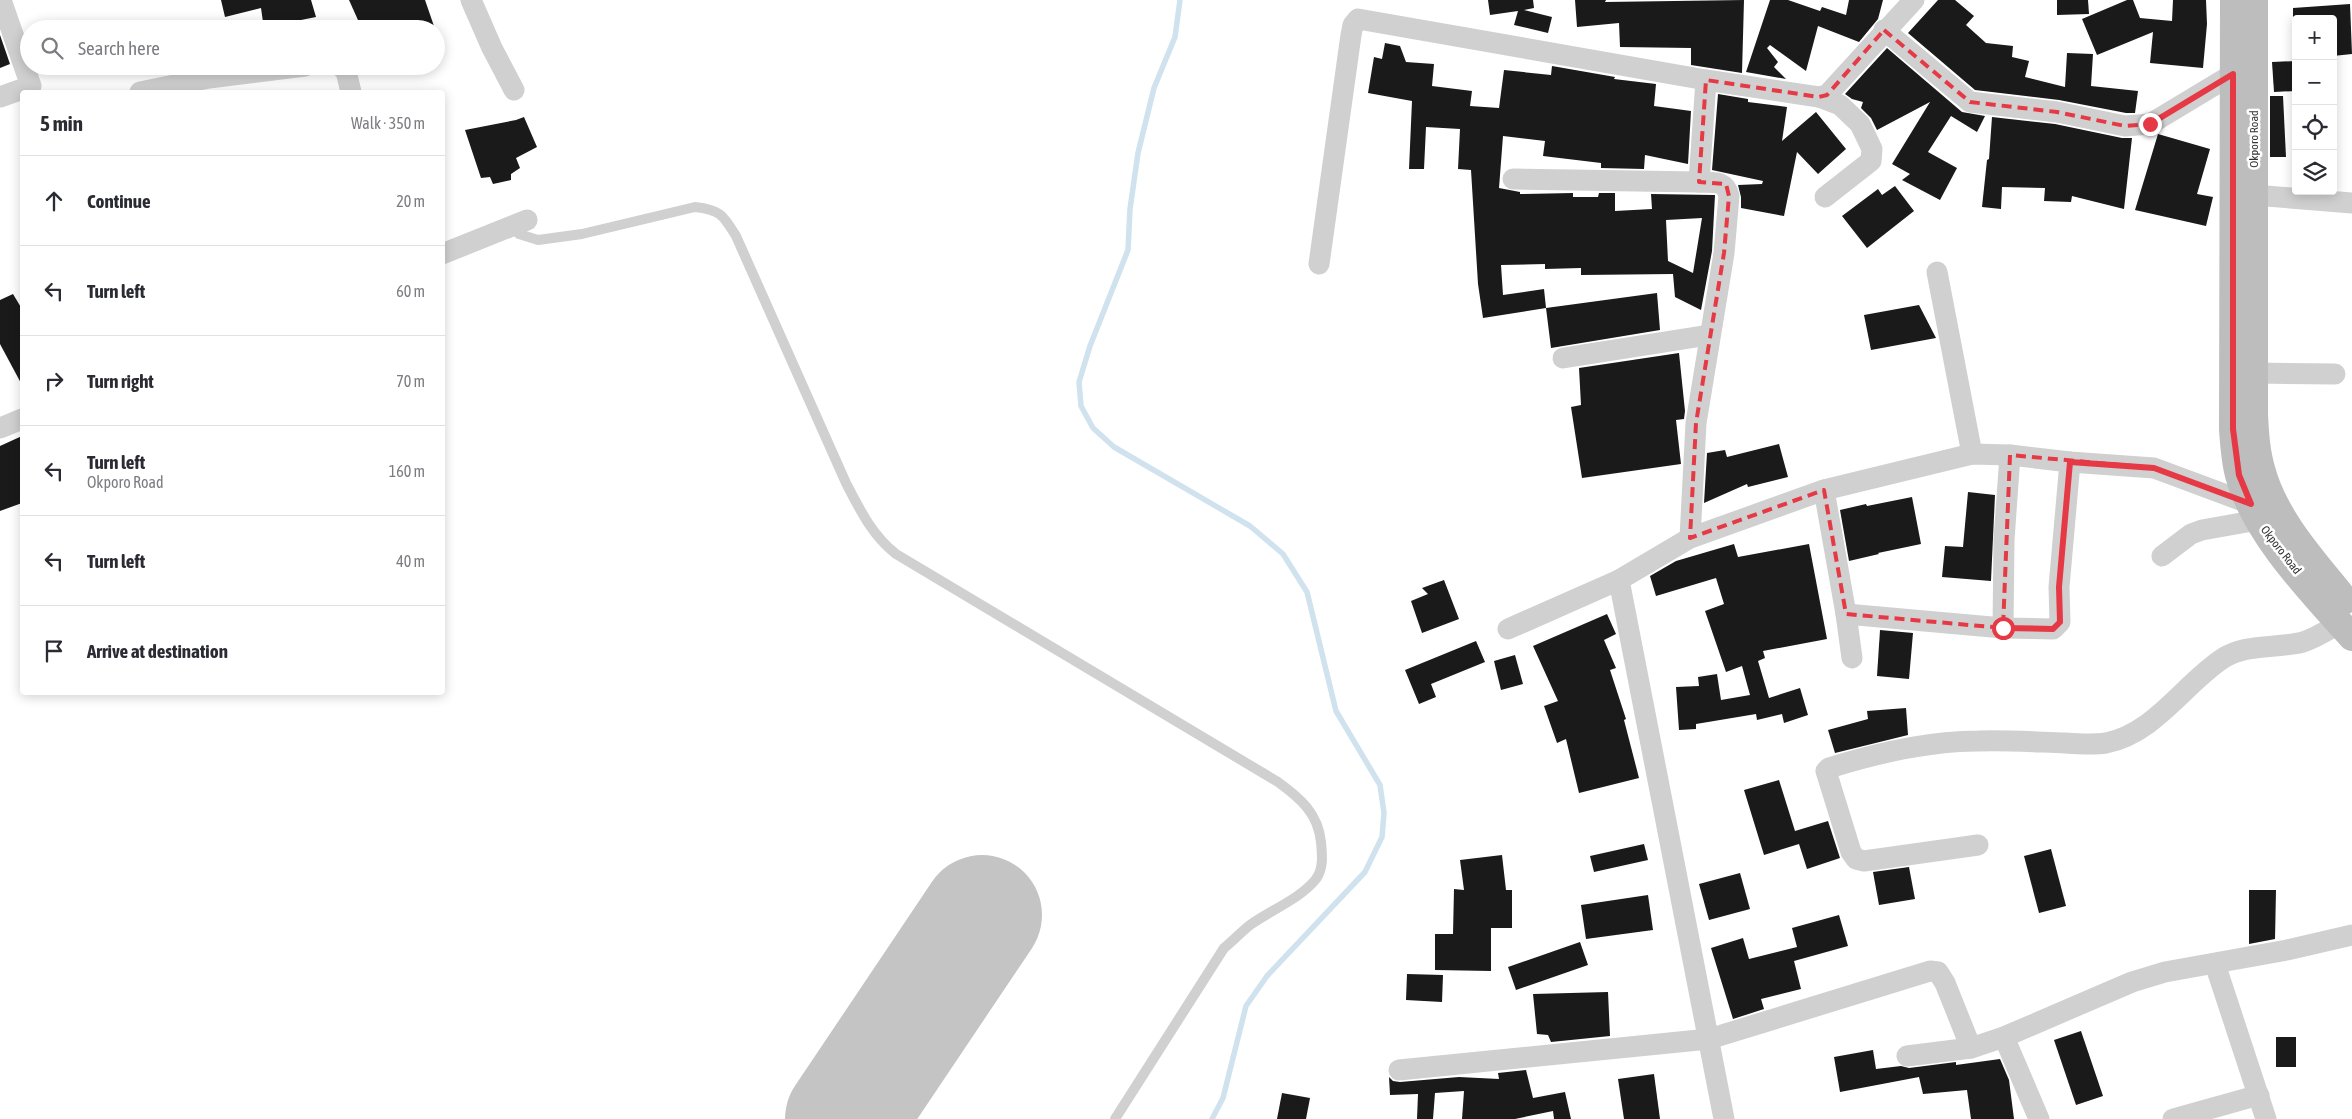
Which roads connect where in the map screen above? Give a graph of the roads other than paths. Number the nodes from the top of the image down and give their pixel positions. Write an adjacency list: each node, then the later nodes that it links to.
1 (1, 0): 7 (street)
2 (471, 0): 16 (street)
3 (1914, 0): 6 (street)
4 (2234, 0): 8 (main road, Okporo Road)
5 (2254, 0): 22 (main road, Okporo Road)
6 (1884, 30): 8 (street); 19 (street)
7 (20, 53)
8 (2233, 74): 39 (main road, Okporo Road)
9 (28, 75): 13 (street)
10 (233, 75): 14 (street)
11 (347, 75): 15 (street)
12 (1706, 80): 19 (street); 21 (street); 27 (street)
13 (33, 89)
14 (150, 90)
15 (351, 90)
16 (514, 90)
17 (20, 92): 18 (street)
18 (0, 97)
19 (1819, 98): 23 (street)
20 (1513, 179): 21 (street)
21 (1699, 182): 29 (street)
22 (2254, 195): 24 (street); 31 (main road, Okporo Road)
23 (1825, 197)
24 (2352, 203)
25 (519, 223): 26 (street); 57 (lane)
26 (445, 253)
27 (1319, 264)
28 (1938, 272): 35 (street)
29 (1709, 335): 30 (street); 40 (street)
30 (1563, 358)
31 (2254, 372): 32 (street); 44 (main road, Okporo Road)
32 (2335, 374)
33 (20, 420): 34 (street)
34 (0, 428)
35 (1972, 454): 36 (street); 38 (street)
36 (2010, 455): 37 (street); 45 (street)
37 (2070, 462): 39 (street); 45 (street)
38 (1824, 490): 40 (street); 43 (street)
39 (2254, 512): 41 (street); 44 (main road, Okporo Road)
40 (1690, 538): 42 (street)
41 (2162, 556)
42 (1619, 580): 46 (street); 52 (street)
43 (1846, 614): 45 (street); 47 (street)
44 (2349, 614): 48 (street)
45 (2003, 628)
46 (1508, 629)
47 (1852, 658)
48 (1978, 845)
49 (2352, 935): 50 (street)
50 (2215, 964): 51 (street); 56 (street)
51 (2004, 1037): 53 (street); 59 (street)
52 (1709, 1038): 53 (street); 55 (street); 58 (street)
53 (1971, 1048): 54 (street)
54 (1907, 1056)
55 (1399, 1070)
56 (2258, 1095): 60 (street); 61 (street)
57 (1116, 1119)
58 (1724, 1119)
59 (2039, 1119)
60 (2173, 1119)
61 (2266, 1119)

